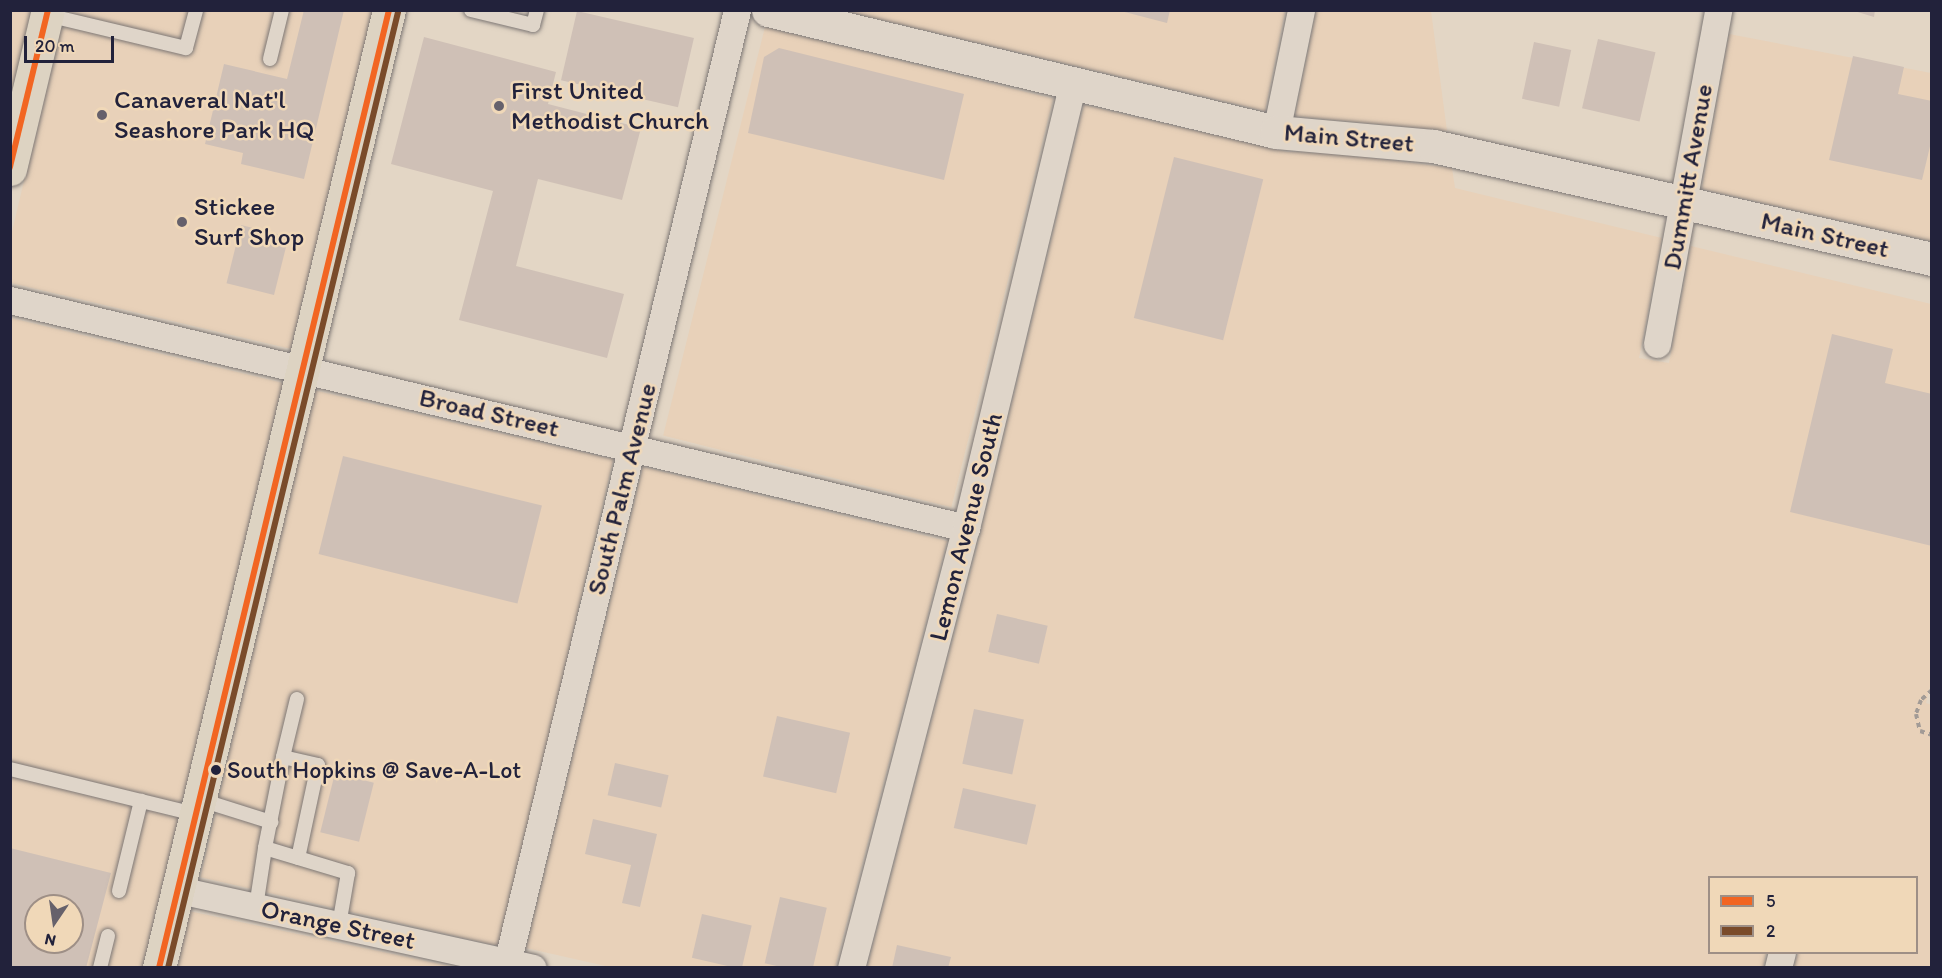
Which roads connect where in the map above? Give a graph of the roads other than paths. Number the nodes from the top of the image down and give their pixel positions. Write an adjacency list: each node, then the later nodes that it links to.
1 (196, 10): 10 (lane)
2 (282, 10): 11 (lane)
3 (389, 10): 19 (main road)
4 (471, 10): 5 (lane)
5 (537, 10)
6 (737, 10): 20 (street, South Palm Avenue)
7 (768, 10): 12 (street, Main Street)
8 (1301, 10): 13 (street)
9 (1718, 10): 15 (street, Dummitt Avenue)
10 (47, 13): 14 (main road)
11 (270, 59)
12 (1073, 84): 13 (street, Main Street); 21 (street, Lemon Avenue South)
13 (1276, 132): 15 (street, Main Street)
14 (10, 169)
15 (1684, 203): 16 (street, Main Street); 18 (street, Dummitt Avenue)
16 (1932, 259)
17 (10, 300): 19 (street, Broad Street)
18 (1657, 344)
19 (303, 369): 20 (street, Broad Street); 26 (main road)
20 (632, 446): 21 (street, Broad Street); 35 (street, South Palm Avenue)
21 (966, 528): 38 (street, Lemon Avenue South)
22 (297, 699): 23 (lane)
23 (283, 757): 27 (lane); 29 (lane)
24 (10, 769): 25 (lane)
25 (141, 801): 26 (lane); 31 (lane)
26 (197, 806): 27 (lane); 30 (main road)
27 (271, 822): 28 (lane)
28 (265, 848): 29 (lane); 32 (lane)
29 (298, 858): 33 (lane)
30 (179, 890): 32 (street, Orange Street); 37 (main road)
31 (119, 891)
32 (256, 907): 33 (street, Orange Street)
33 (339, 925): 35 (street, Orange Street)
34 (108, 936): 36 (lane)
35 (515, 966)
36 (100, 968)
37 (159, 968)
38 (851, 968)

